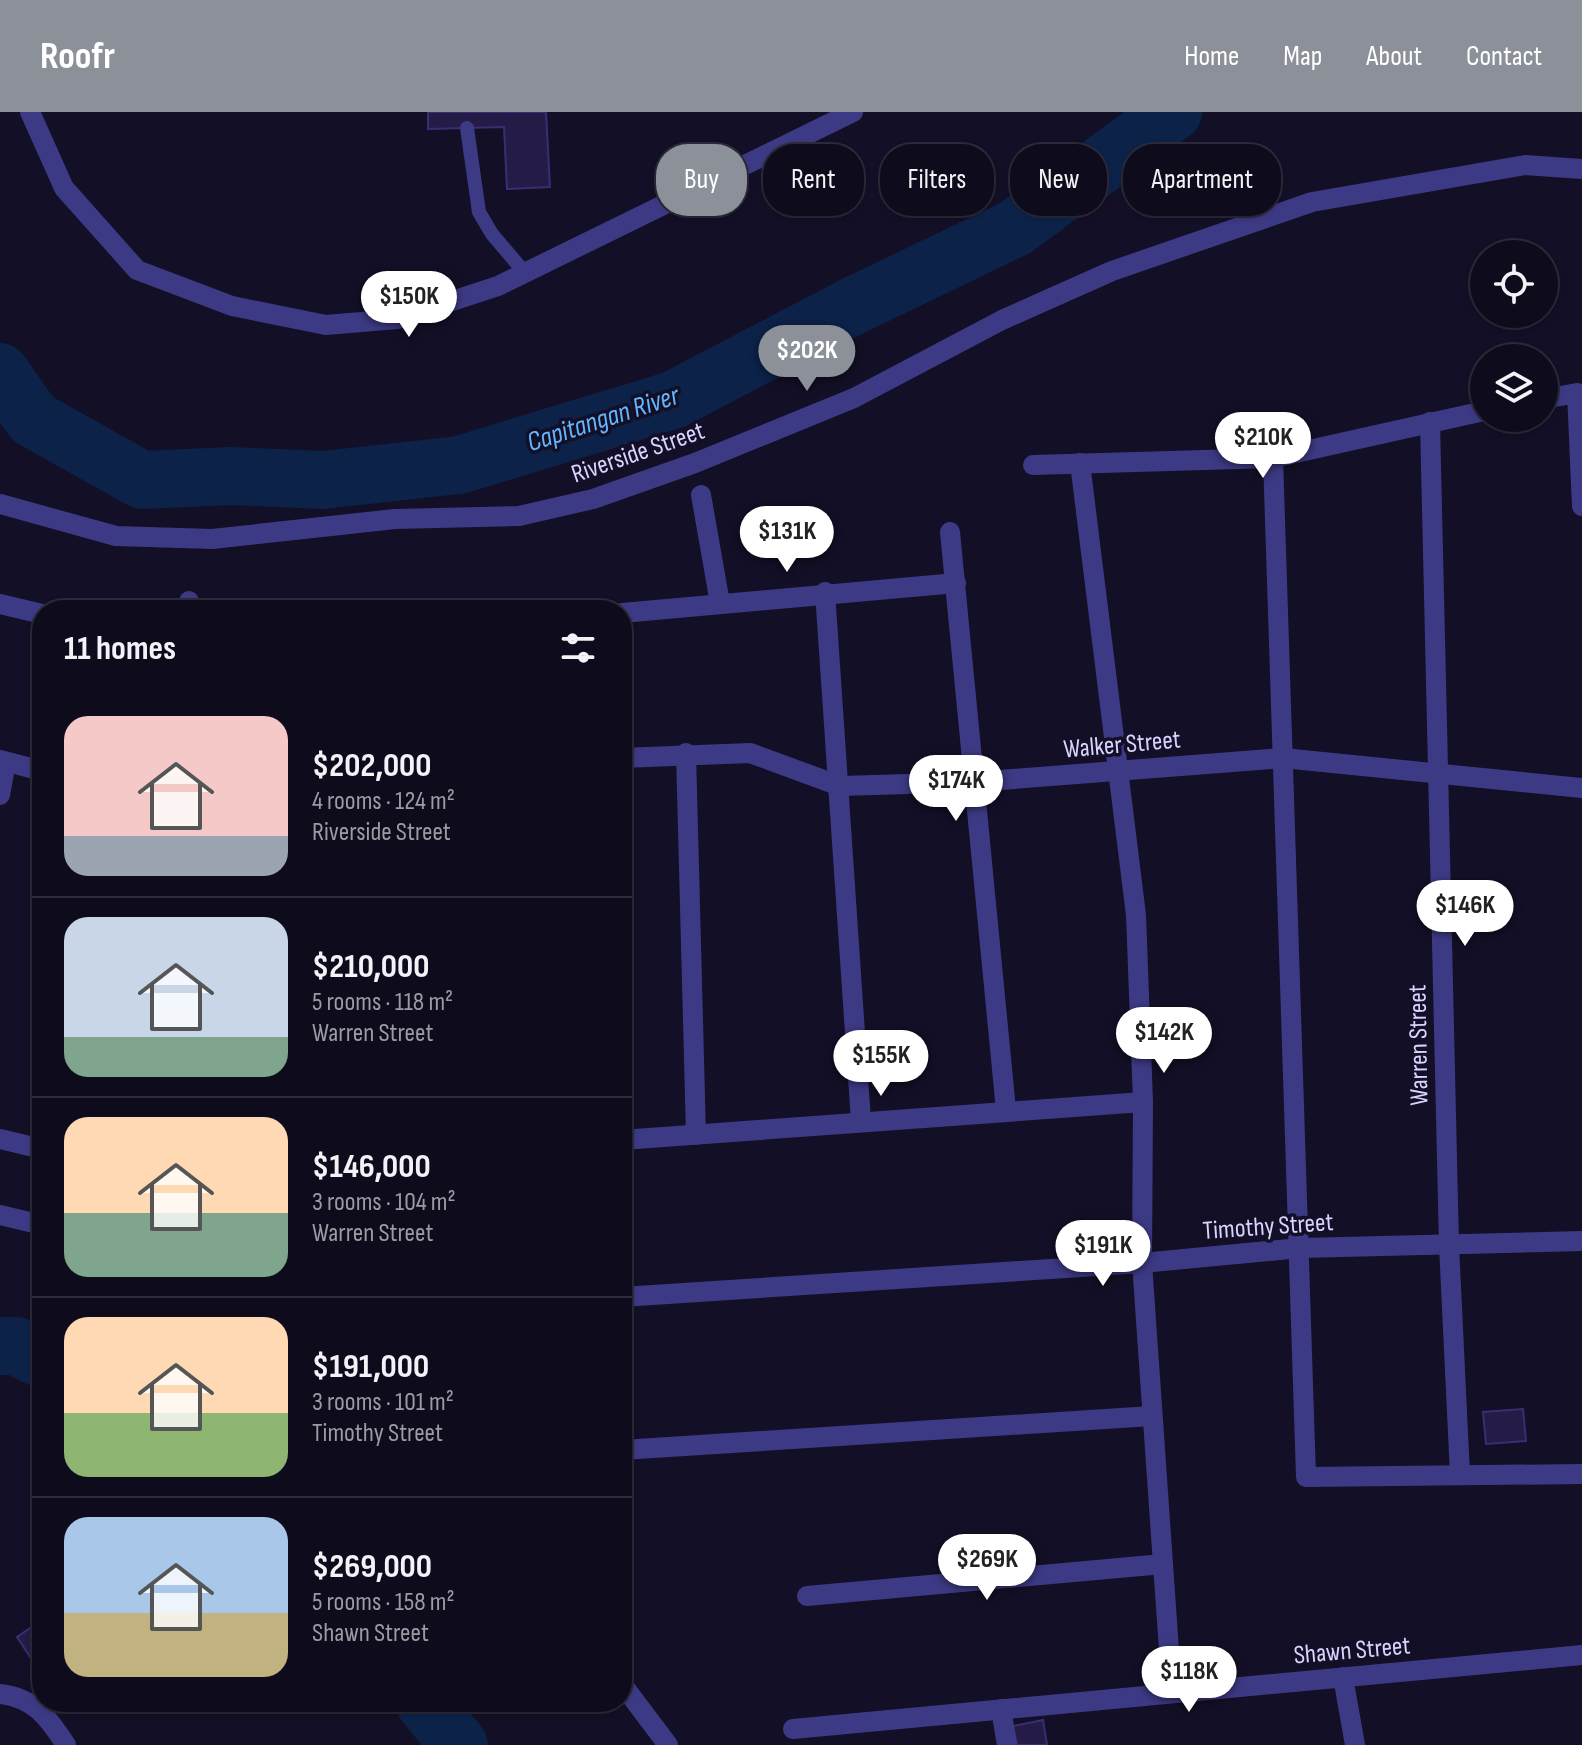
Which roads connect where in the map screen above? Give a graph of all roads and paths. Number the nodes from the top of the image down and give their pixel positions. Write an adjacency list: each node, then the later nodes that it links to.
1 (30, 112): 5 (street)
2 (853, 112): 5 (street)
3 (467, 128): 5 (lane)
4 (1582, 169): 13 (street, Riverside Street)
5 (525, 273)
6 (1558, 396): 14 (street)
7 (1470, 414): 8 (street)
8 (1430, 422): 9 (street); 28 (street, Warren Street)
9 (1273, 458): 10 (street); 24 (street)
10 (1080, 463): 11 (street); 27 (street)
11 (1033, 465)
12 (701, 495): 18 (street)
13 (0, 504)
14 (1582, 506)
15 (950, 532): 16 (street)
16 (956, 583): 17 (street); 29 (street)
17 (825, 592): 18 (street); 30 (street)
18 (720, 603): 21 (street)
19 (0, 604): 20 (street)
20 (32, 612)
21 (632, 612)
22 (686, 753): 23 (street, Walker Street); 30 (street, Walker Street); 36 (street)
23 (632, 757)
24 (1283, 758): 27 (street, Walker Street); 28 (street, Walker Street); 44 (street)
25 (3, 761): 26 (street); 32 (street)
26 (32, 768)
27 (1120, 771): 29 (street, Walker Street); 33 (street)
28 (1439, 772): 31 (street, Walker Street); 43 (street, Warren Street)
29 (975, 782): 30 (street, Walker Street); 34 (street)
30 (840, 786): 35 (street)
31 (1582, 788)
32 (0, 795)
33 (1143, 1102): 34 (street); 45 (street)
34 (1006, 1110): 35 (street)
35 (861, 1121): 36 (street)
36 (696, 1135): 38 (street)
37 (0, 1139): 39 (street)
38 (632, 1139)
39 (32, 1147)
40 (0, 1215): 41 (street)
41 (32, 1223)
42 (1582, 1241): 43 (street, Timothy Street)
43 (1449, 1245): 44 (street, Timothy Street); 50 (street, Warren Street)
44 (1300, 1248): 45 (street, Timothy Street); 50 (street)
45 (1142, 1263): 46 (street, Timothy Street); 47 (street)
46 (632, 1296)
47 (1152, 1416): 48 (street); 51 (street)
48 (632, 1449)
49 (1582, 1474): 50 (street)
50 (1460, 1475)
51 (1163, 1564): 52 (street); 55 (street)
52 (807, 1596)
53 (1582, 1655): 54 (street, Shawn Street)
54 (1343, 1677): 55 (street, Shawn Street); 65 (street)
55 (1172, 1693): 59 (street, Shawn Street)
56 (0, 1694): 58 (street)
57 (632, 1697): 63 (street)
58 (32, 1703)
59 (1001, 1709): 61 (street, Shawn Street); 64 (street)
60 (42, 1712): 62 (street)
61 (793, 1729)
62 (66, 1745)
63 (668, 1745)
64 (1007, 1745)
65 (1355, 1745)

